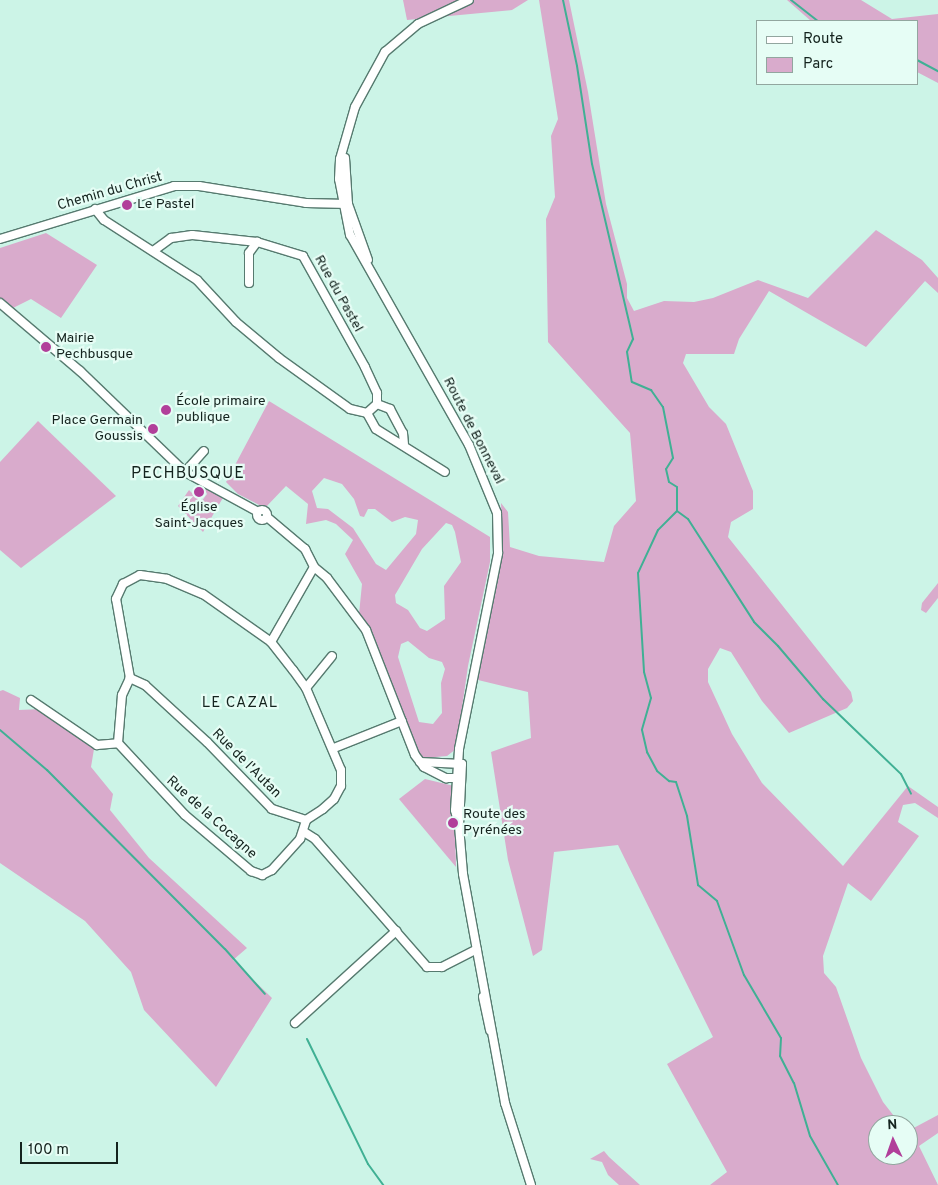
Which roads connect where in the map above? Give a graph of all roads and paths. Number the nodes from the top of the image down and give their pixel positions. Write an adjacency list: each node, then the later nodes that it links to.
1 (469, 0): 2 (street, Route de Bonneval)
2 (345, 204): 3 (street, Chemin du Christ); 23 (street, Route de Bonneval)
3 (107, 205): 4 (street, Chemin du Christ); 5 (street)
4 (94, 209): 5 (street); 6 (street, Chemin du Christ)
5 (112, 224): 8 (street)
6 (0, 239)
7 (257, 242): 8 (street, Rue du Pastel); 9 (street); 11 (street, Rue du Pastel)
8 (153, 251): 12 (street)
9 (249, 282)
10 (0, 303): 15 (street)
11 (377, 404): 12 (street); 13 (street)
12 (367, 413): 13 (street)
13 (404, 444): 16 (street)
14 (204, 451): 15 (street)
15 (185, 472): 17 (street)
16 (445, 472)
17 (314, 567): 18 (street); 24 (street)
18 (271, 642): 20 (street); 21 (street)
19 (332, 656): 21 (street)
20 (130, 678): 25 (street); 31 (street, Rue de l'Autan)
21 (306, 688): 26 (street)
22 (31, 700): 25 (street)
23 (464, 719): 27 (street, Route de Bonneval); 30 (street, Route de Bonneval)
24 (402, 721): 26 (street); 28 (street)
25 (118, 743): 32 (street, Rue de la Cocagne)
26 (334, 748): 31 (street)
27 (458, 753): 29 (street); 30 (street, Route de Bonneval)
28 (420, 762): 29 (street); 30 (street)
29 (447, 762): 30 (street)
30 (459, 770): 34 (street)
31 (306, 820): 32 (street)
32 (304, 832): 33 (street)
33 (396, 931): 34 (street); 35 (street)
34 (475, 949): 36 (street)
35 (295, 1023)
36 (531, 1185)

